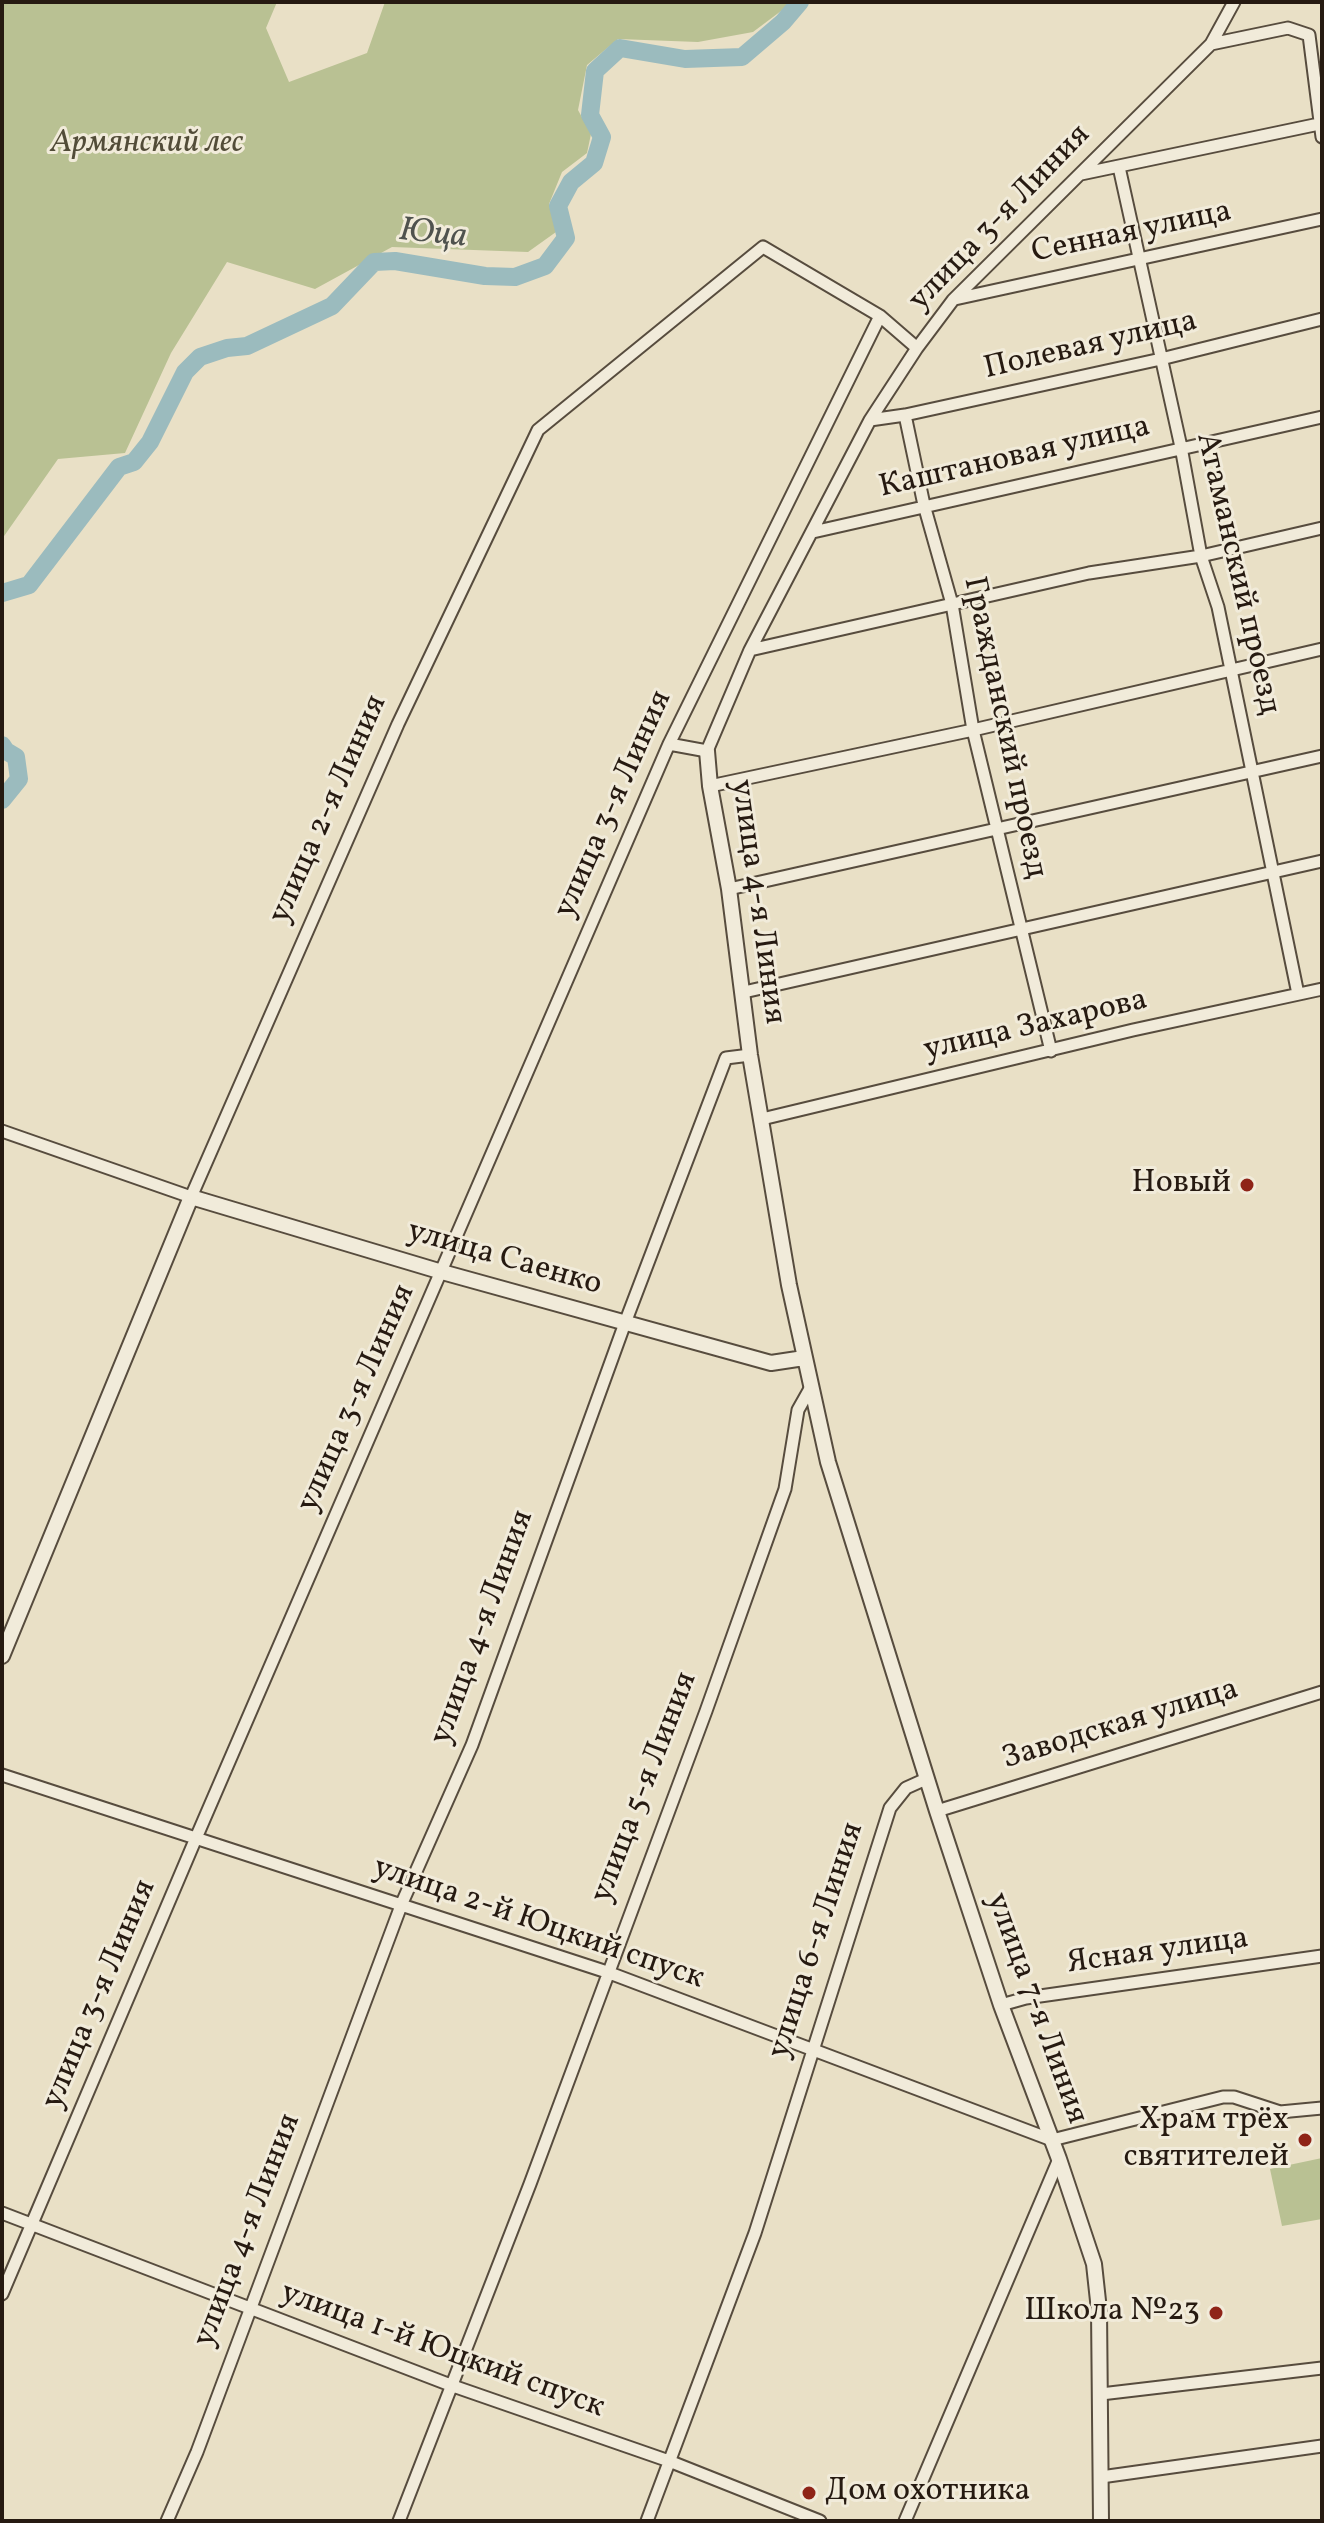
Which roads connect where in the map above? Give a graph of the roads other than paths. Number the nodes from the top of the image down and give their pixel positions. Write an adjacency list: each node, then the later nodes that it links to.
1 (1234, 2): 2 (street, улица 3-я Линия)
2 (1211, 44): 3 (street); 6 (street, улица 3-я Линия)
3 (1319, 124): 4 (street); 5 (street)
4 (1322, 137)
5 (1119, 167): 6 (street); 8 (street, Атаманский проезд)
6 (1079, 174): 9 (street, улица 3-я Линия)
7 (1322, 219): 8 (street, Сенная улица)
8 (1140, 259): 9 (street, Сенная улица); 13 (street, Атаманский проезд)
9 (953, 300): 12 (street, улица 3-я Линия)
10 (880, 316): 12 (street, улица 2-я Линия); 27 (street, улица 3-я Линия); 44 (street, улица 2-я Линия)
11 (1322, 319): 13 (street, Полевая улица)
12 (917, 348): 16 (street, улица 3-я Линия)
13 (1161, 359): 14 (street, Полевая улица); 17 (street, Атаманский проезд)
14 (905, 415): 16 (street, Полевая улица); 18 (street, Гражданский проезд)
15 (1322, 417): 17 (street, Каштановая улица)
16 (870, 420): 20 (street, улица 3-я Линия)
17 (1181, 447): 18 (street, Каштановая улица); 21 (street, Атаманский проезд)
18 (924, 505): 20 (street, Каштановая улица); 22 (street, Гражданский проезд)
19 (1322, 528): 21 (street)
20 (813, 532): 24 (street, улица 3-я Линия)
21 (1201, 556): 22 (street); 25 (street, Атаманский проезд)
22 (952, 604): 24 (street); 26 (street, Гражданский проезд)
23 (1322, 649): 25 (street)
24 (750, 650): 28 (street, улица 3-я Линия)
25 (1231, 671): 26 (street); 30 (street, Атаманский проезд)
26 (973, 730): 31 (street); 32 (street, Гражданский проезд)
27 (669, 744): 28 (street); 45 (street, улица 3-я Линия)
28 (707, 751): 31 (street, улица 4-я Линия)
29 (1322, 756): 30 (street)
30 (1254, 771): 32 (street); 34 (street, Атаманский проезд)
31 (710, 786): 35 (street, улица 4-я Линия)
32 (996, 830): 35 (street); 36 (street, Гражданский проезд)
33 (1322, 861): 34 (street)
34 (1273, 872): 36 (street); 39 (street, Атаманский проезд)
35 (729, 889): 38 (street, улица 4-я Линия)
36 (1021, 927): 38 (street); 40 (street, Гражданский проезд)
37 (1322, 989): 39 (street, улица Захарова)
38 (744, 992): 41 (street, улица 4-я Линия)
39 (1298, 994): 40 (street, улица Захарова)
40 (1051, 1051): 42 (street, улица Захарова)
41 (750, 1055): 42 (street); 46 (street, улица 4-я Линия)
42 (762, 1119): 47 (street)
43 (2, 1131): 44 (street)
44 (191, 1197): 45 (street, улица Саенко); 49 (street, улица 2-я Линия)
45 (442, 1272): 46 (street, улица Саенко); 54 (street, улица 3-я Линия)
46 (625, 1323): 47 (street, улица Саенко); 55 (street, улица 4-я Линия)
47 (804, 1358): 48 (street)
48 (811, 1387): 52 (street); 57 (street, улица 5-я Линия)
49 (2, 1656)
50 (1322, 1692): 53 (street, Заводская улица)
51 (2, 1775): 54 (street, улица 2-й Юцкий спуск)
52 (926, 1779): 53 (street, улица 7-я Линия); 59 (street, улица 6-я Линия)
53 (937, 1811): 58 (street, улица 7-я Линия)
54 (196, 1838): 55 (street, улица 2-й Юцкий спуск); 64 (street, улица 3-я Линия)
55 (402, 1903): 57 (street, улица 2-й Юцкий спуск); 66 (street, улица 4-я Линия)
56 (1322, 1956): 58 (street, Ясная улица)
57 (607, 1972): 59 (street, улица 2-й Юцкий спуск); 68 (street, улица 5-я Линия)
58 (1001, 2005): 61 (street, улица 7-я Линия)
59 (812, 2052): 61 (street, улица 2-й Юцкий спуск); 71 (street, улица 6-я Линия)
60 (1322, 2108): 61 (street)
61 (1052, 2140): 62 (street, улица 7-я Линия)
62 (1059, 2159): 69 (street); 77 (street, улица 7-я Линия)
63 (2, 2213): 64 (street, улица 1-й Юцкий спуск)
64 (33, 2224): 65 (street, улица 3-я Линия); 66 (street, улица 1-й Юцкий спуск)
65 (2, 2294)
66 (249, 2309): 68 (street, улица 1-й Юцкий спуск); 73 (street, улица 4-я Линия)
67 (1322, 2368): 69 (street)
68 (453, 2386): 71 (street, улица 1-й Юцкий спуск); 74 (street, улица 5-я Линия)
69 (1101, 2394): 72 (street)
70 (1322, 2446): 72 (street)
71 (669, 2461): 75 (street, улица 6-я Линия); 76 (street, улица 1-й Юцкий спуск)
72 (1101, 2477): 78 (street)
73 (167, 2521)
74 (399, 2521)
75 (647, 2521)
76 (820, 2521)
77 (905, 2521)
78 (1101, 2521)

